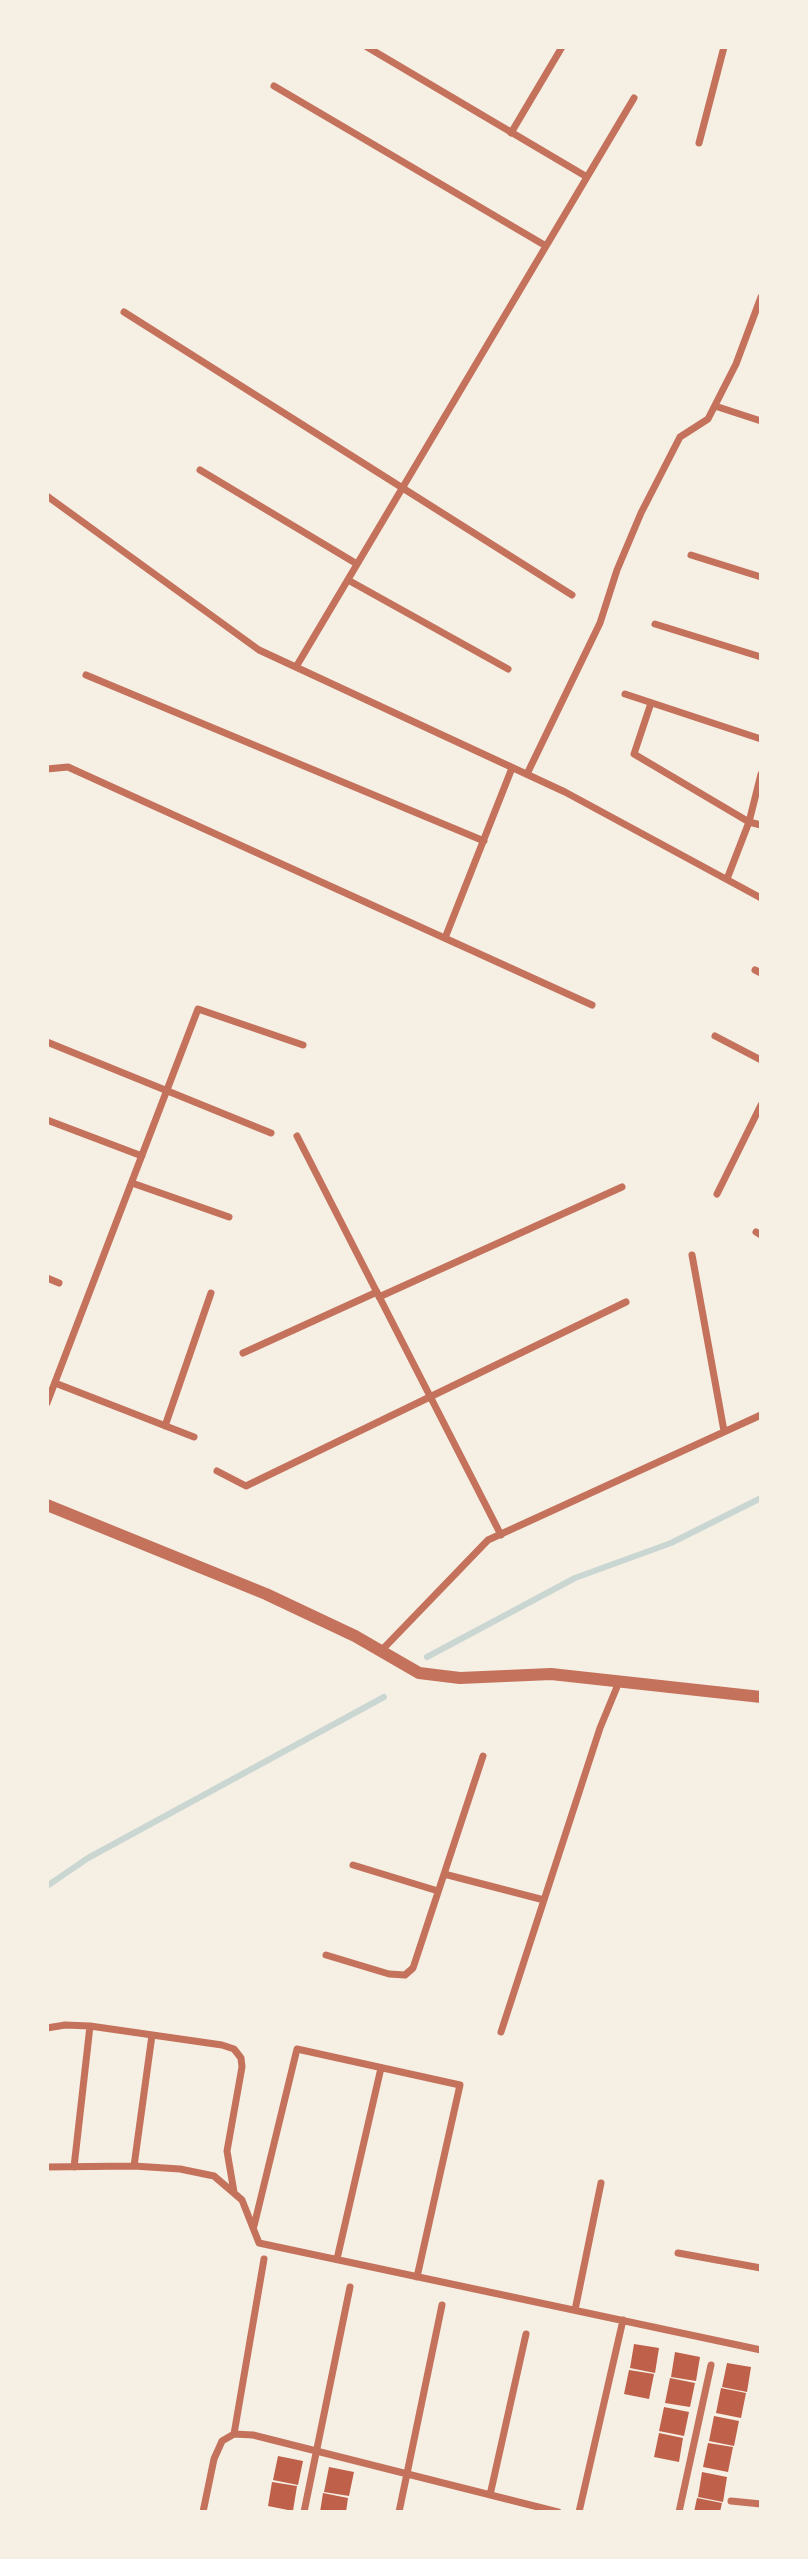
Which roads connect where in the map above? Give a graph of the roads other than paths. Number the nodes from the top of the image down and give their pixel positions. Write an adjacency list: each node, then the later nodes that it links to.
1 (368, 47): 6 (street)
2 (562, 47): 6 (street)
3 (724, 47): 7 (street)
4 (274, 86): 9 (street)
5 (634, 98): 8 (street)
6 (511, 132): 8 (street)
7 (699, 143)
8 (587, 177): 9 (street)
9 (546, 246): 15 (street)
10 (761, 297): 12 (street)
11 (124, 312): 15 (street)
12 (715, 406): 13 (street); 32 (street)
13 (761, 421)
14 (200, 470): 18 (street)
15 (402, 488): 18 (street); 21 (street)
16 (47, 496): 24 (street)
17 (691, 555): 19 (street)
18 (357, 564): 20 (street)
19 (761, 577)
20 (348, 580): 24 (street); 25 (street)
21 (572, 595)
22 (655, 624): 23 (street)
23 (761, 657)
24 (296, 667): 30 (street)
25 (508, 669)
26 (86, 676): 36 (street)
27 (625, 694): 28 (street)
28 (651, 703): 29 (street); 34 (street)
29 (761, 739)
30 (512, 768): 32 (street); 36 (street)
31 (47, 769): 39 (street)
32 (527, 774): 37 (street)
33 (761, 774): 34 (street)
34 (749, 822): 35 (street); 37 (street)
35 (761, 825)
36 (484, 841): 39 (street)
37 (727, 879): 38 (street)
38 (761, 898)
39 (445, 938): 40 (street)
40 (592, 1005)
41 (715, 1036): 44 (street)
42 (47, 1042): 45 (street)
43 (303, 1045): 45 (street)
44 (761, 1060)
45 (167, 1090): 48 (street); 50 (street)
46 (761, 1105): 53 (street)
47 (47, 1120): 50 (street)
48 (271, 1133)
49 (297, 1136): 59 (street)
50 (142, 1156): 51 (street)
51 (132, 1183): 54 (street); 62 (street)
52 (622, 1187): 59 (street)
53 (717, 1194)
54 (229, 1217)
55 (692, 1255): 67 (street)
56 (47, 1278): 57 (street)
57 (59, 1283)
58 (211, 1293): 66 (street)
59 (378, 1294): 61 (street); 63 (street)
60 (626, 1302): 63 (street)
61 (243, 1353)
62 (55, 1383): 64 (street); 66 (street)
63 (430, 1397): 69 (street); 71 (street)
64 (47, 1403)
65 (761, 1415): 67 (street)
66 (165, 1426): 68 (street)
67 (724, 1432): 71 (street)
68 (194, 1437)
69 (217, 1471)
70 (47, 1505): 72 (street)
71 (501, 1535): 72 (street)
72 (381, 1651): 73 (street)
73 (619, 1682): 74 (street); 79 (street)
74 (761, 1697)
75 (482, 1756): 77 (street)
76 (353, 1865): 78 (street)
77 (444, 1874): 78 (street); 79 (street)
78 (438, 1891): 80 (street)
79 (544, 1900): 83 (street)
80 (326, 1955)
81 (90, 2026): 82 (street); 84 (street); 88 (street)
82 (47, 2028)
83 (501, 2032)
84 (152, 2035): 86 (street); 90 (street)
85 (382, 2068): 91 (street); 94 (street); 96 (street)
86 (134, 2166): 88 (street); 90 (street)
87 (47, 2167): 88 (street)
88 (74, 2167)
89 (601, 2183): 99 (street)
90 (234, 2193): 91 (street)
91 (254, 2226): 94 (street)
92 (678, 2253): 95 (street)
93 (264, 2259): 104 (street)
94 (337, 2259): 96 (street)
95 (761, 2268)
96 (417, 2277): 99 (street)
97 (350, 2287): 105 (street)
98 (442, 2305): 106 (street)
99 (575, 2309): 100 (street)
100 (623, 2320): 102 (street); 114 (street)
101 (526, 2333): 107 (street)
102 (761, 2350)
103 (711, 2365): 115 (street)
104 (234, 2434): 105 (street); 110 (street)
105 (316, 2452): 106 (street); 111 (street)
106 (407, 2475): 107 (street); 112 (street)
107 (490, 2495): 113 (street)
108 (731, 2501): 109 (street)
109 (761, 2504)
110 (203, 2512)
111 (304, 2512)
112 (399, 2512)
113 (558, 2512)
114 (579, 2512)
115 (679, 2512)

